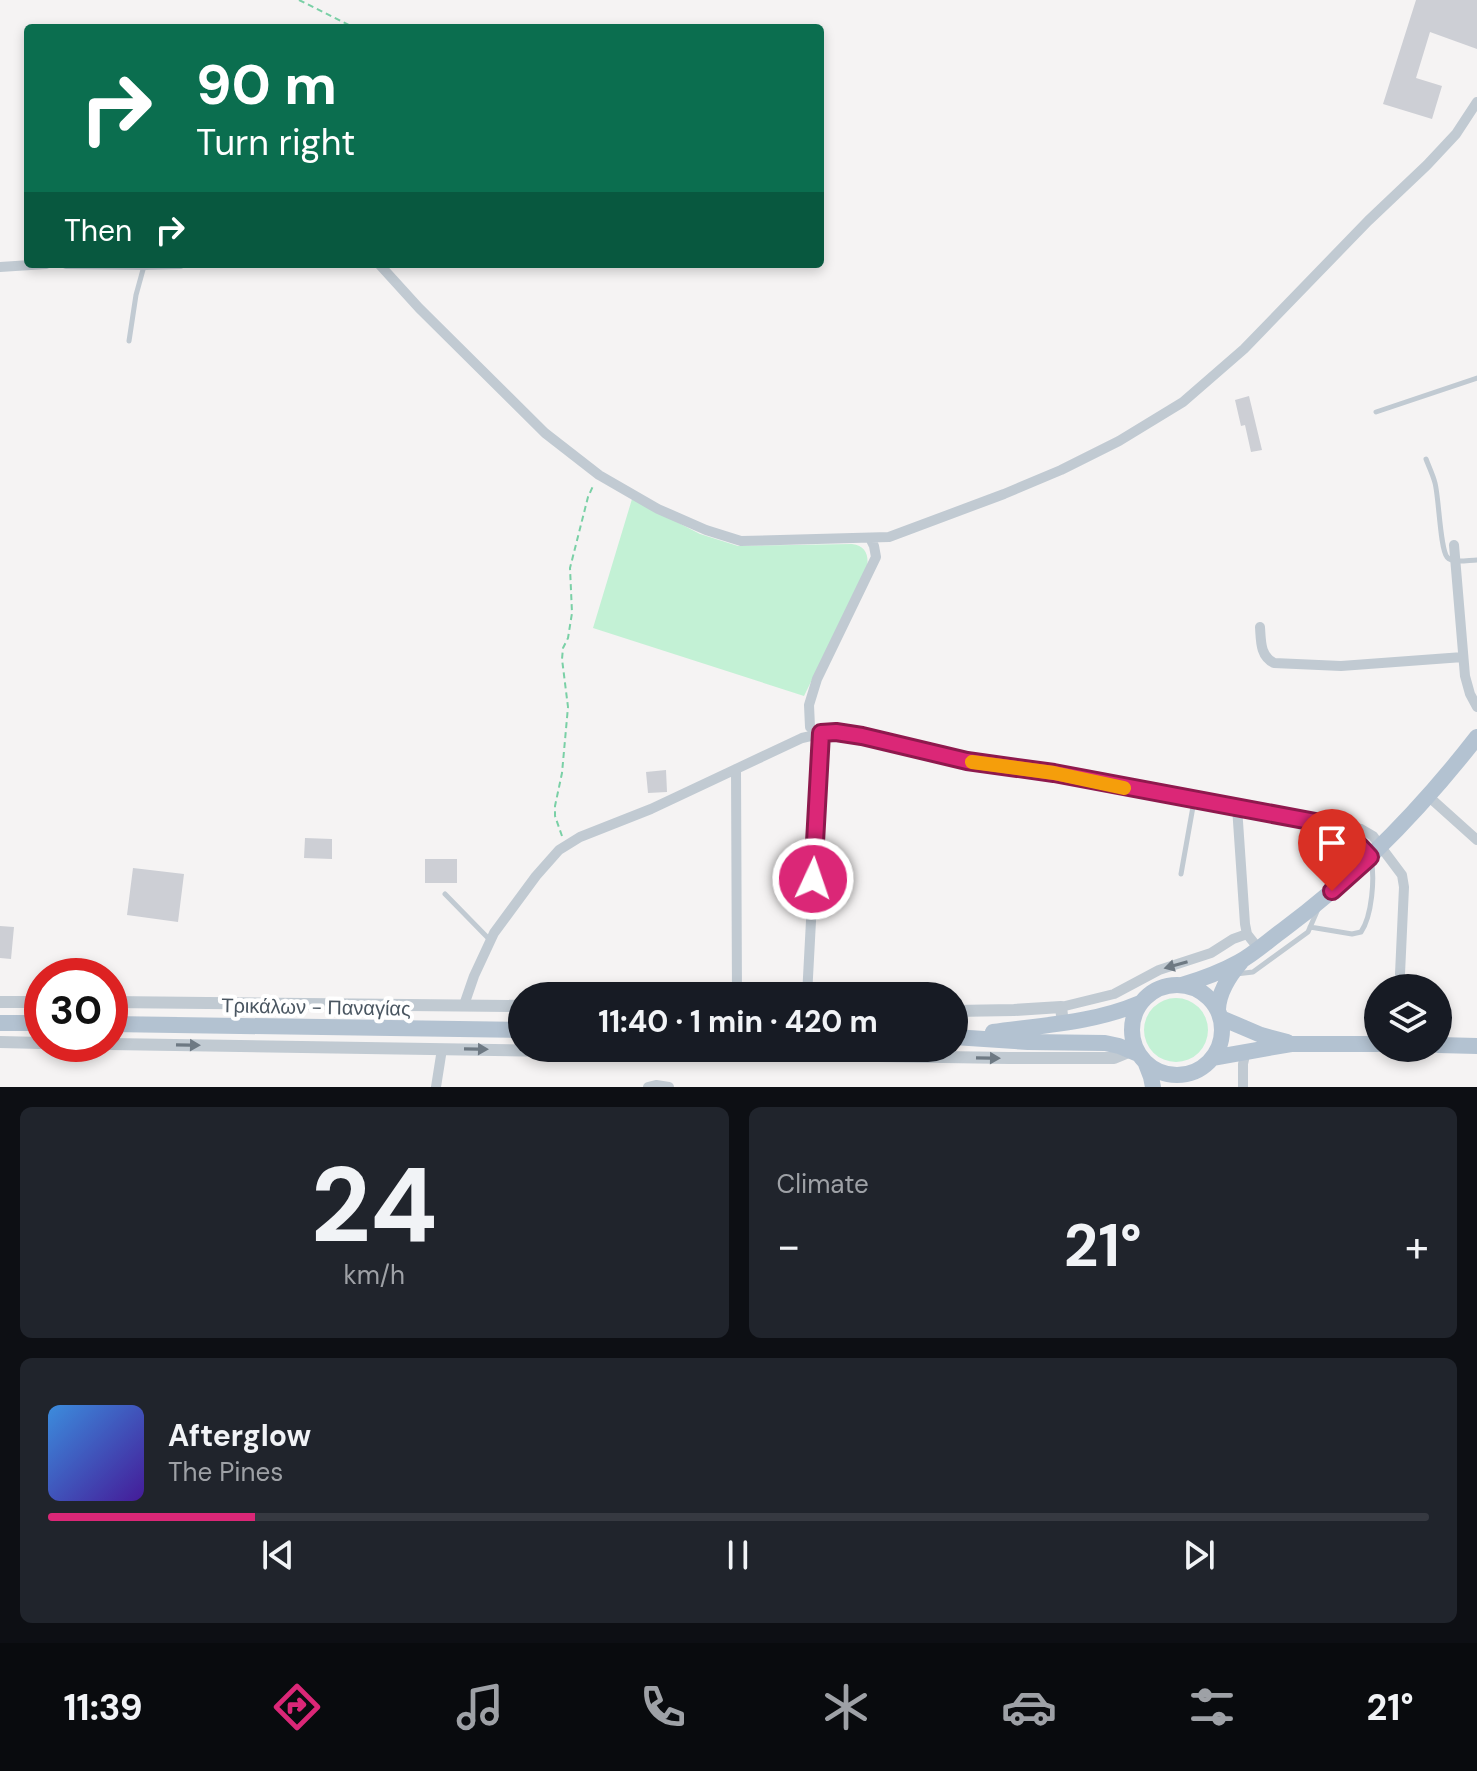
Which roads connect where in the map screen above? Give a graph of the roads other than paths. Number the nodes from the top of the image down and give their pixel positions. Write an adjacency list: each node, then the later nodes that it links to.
1 (1477, 102): 10 (street)
2 (24, 265): 3 (street)
3 (0, 267)
4 (143, 268): 6 (lane)
5 (383, 268): 11 (street)
6 (129, 341)
7 (1477, 378): 8 (lane)
8 (1376, 412)
9 (1426, 459): 15 (lane)
10 (889, 537): 11 (street); 13 (street)
11 (870, 538): 13 (street)
12 (1454, 545): 15 (street)
13 (876, 557): 19 (street)
14 (1477, 560): 15 (lane)
15 (1456, 561): 17 (street)
16 (1260, 627): 17 (street)
17 (1463, 657): 18 (street)
18 (1477, 707)
19 (810, 727)
20 (821, 733): 22 (street); 24 (street); 39 (street)
21 (1477, 737): 23 (main road)
22 (736, 769): 34 (street); 38 (street)
23 (1428, 796): 27 (street); 28 (main road)
24 (1195, 800): 25 (street); 29 (lane)
25 (1237, 807): 26 (street); 33 (street)
26 (1342, 827): 28 (street); 28 (street)
27 (1477, 840)
28 (1376, 852): 31 (main road); 32 (lane); 37 (street)
29 (1181, 874)
30 (445, 894): 34 (lane)
31 (1320, 902): 32 (lane); 35 (main road)
32 (1310, 927): 36 (lane)
33 (1247, 934): 35 (street); 49 (street, one-way to 49)
34 (489, 940): 45 (street)
35 (1258, 948): 36 (main road)
36 (1236, 968): 40 (main road); 48 (main road)
37 (1400, 974)
38 (737, 982)
39 (808, 982)
40 (1182, 985): 44 (main road); 48 (main road)
41 (0, 1002): 42 (street)
42 (24, 1002)
43 (128, 1002): 45 (street)
44 (1140, 1003): 49 (main road); 65 (main road)
45 (464, 1005): 46 (street)
46 (508, 1006)
47 (968, 1011): 49 (street)
48 (1219, 1014): 59 (main road); 66 (main road)
49 (1062, 1015): 54 (main road)
50 (0, 1023): 51 (main road)
51 (24, 1023)
52 (128, 1024): 53 (main road, Τρικάλων - Παναγίας)
53 (508, 1030)
54 (968, 1035)
55 (968, 1038): 65 (main road)
56 (0, 1042): 57 (street)
57 (24, 1043)
58 (128, 1044): 63 (street, one-way to 63)
59 (1291, 1044): 60 (main road); 64 (main road)
60 (1364, 1044)
61 (1452, 1045): 62 (main road)
62 (1477, 1046)
63 (442, 1049): 65 (street, one-way to 65); 68 (street)
64 (1246, 1051): 66 (main road); 73 (street)
65 (1138, 1056): 67 (main road); 71 (main road)
66 (1212, 1058): 67 (main road)
67 (1195, 1072): 72 (main road)
68 (436, 1087)
69 (648, 1087): 70 (street)
70 (669, 1087)
71 (1153, 1087)
72 (1184, 1087)
73 (1243, 1087)

